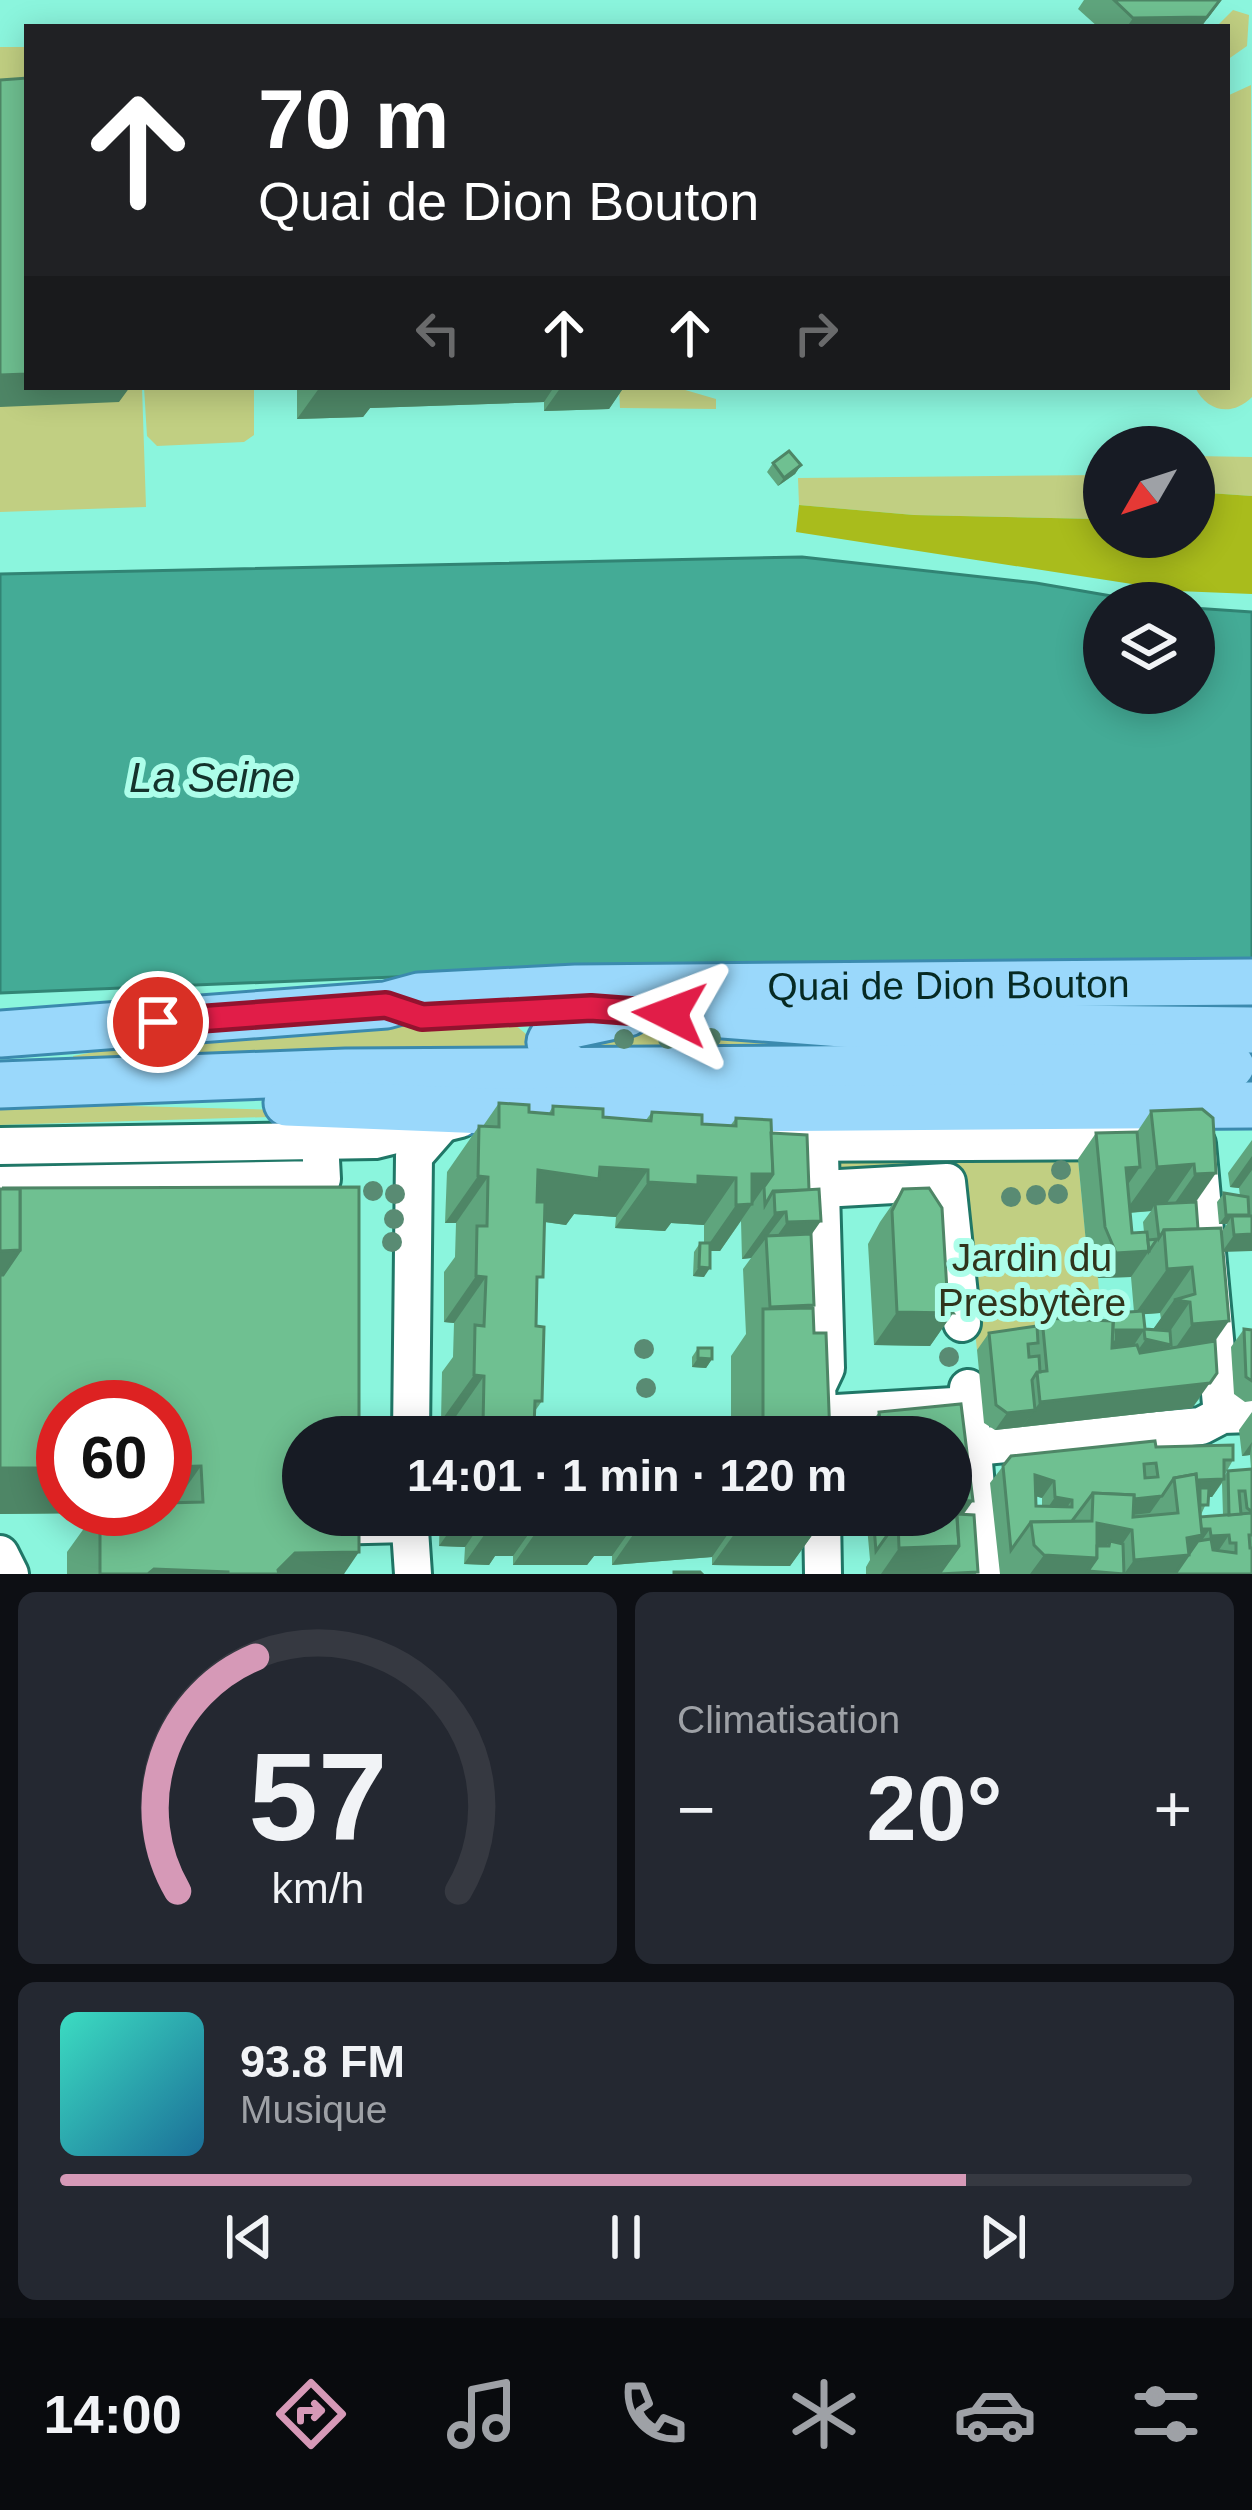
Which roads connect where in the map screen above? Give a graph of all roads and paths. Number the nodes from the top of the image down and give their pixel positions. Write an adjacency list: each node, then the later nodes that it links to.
1 (1252, 982): 2 (main road, Quai de Dion Bouton)
2 (386, 1005): 3 (main road); 4 (main road, Quai de Dion Bouton)
3 (628, 1013): 5 (main road); 8 (main road)
4 (0, 1034)
5 (1242, 1067): 8 (main road, Quai de Dion Bouton); 10 (main road)
6 (78, 1082): 7 (main road, Quai de Dion Bouton); 8 (main road, Quai de Dion Bouton); 9 (main road)
7 (0, 1085)
8 (581, 1090): 9 (main road); 10 (main road)
9 (487, 1111): 13 (street)
10 (820, 1128): 15 (street); 17 (street)
11 (320, 1141): 12 (street); 13 (street); 14 (street)
12 (0, 1146)
13 (401, 1146): 18 (street)
14 (0, 1185)
15 (822, 1190): 16 (street); 19 (street)
16 (962, 1323)
17 (1237, 1414): 23 (street)
18 (410, 1416)
19 (826, 1416)
20 (874, 1416): 21 (street)
21 (970, 1416)
22 (972, 1431): 23 (street)
23 (974, 1448): 32 (street)
24 (410, 1536): 29 (street)
25 (822, 1536): 30 (street)
26 (839, 1536): 31 (street)
27 (0, 1554): 28 (street)
28 (10, 1574)
29 (412, 1574)
30 (823, 1574)
31 (840, 1574)
32 (983, 1574)

